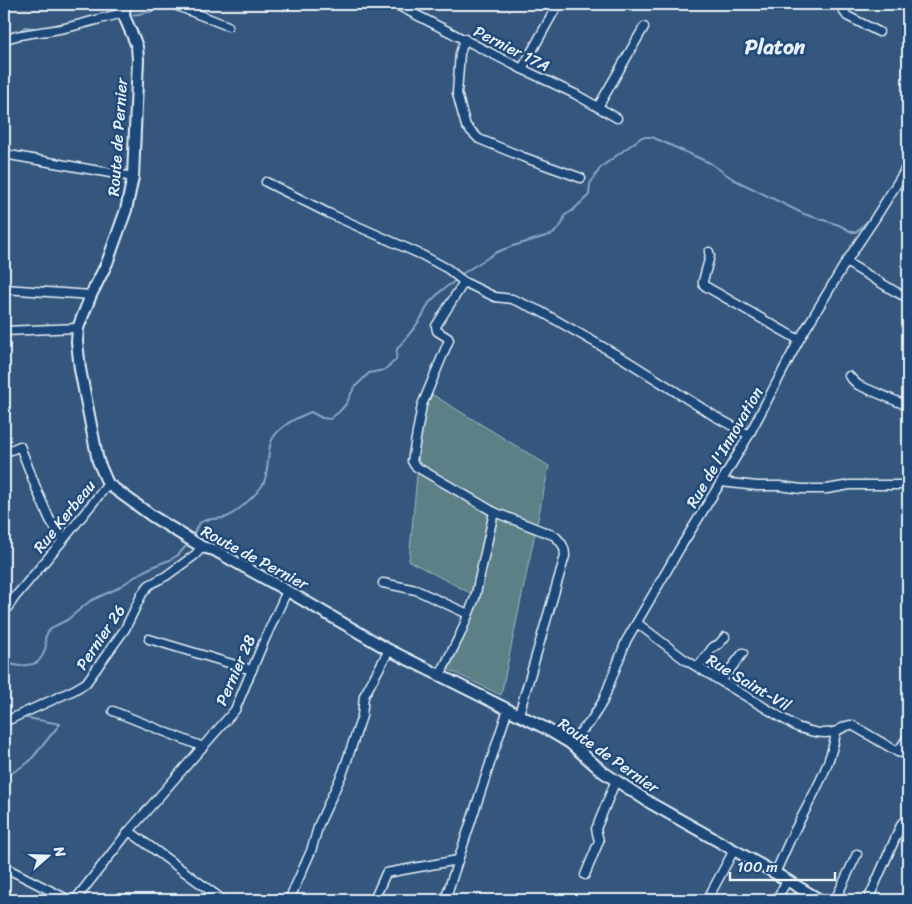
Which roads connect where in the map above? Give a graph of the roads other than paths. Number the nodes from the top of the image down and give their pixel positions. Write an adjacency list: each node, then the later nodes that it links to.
1 (172, 4): 6 (street)
2 (394, 4): 9 (street, Pernier 17A)
3 (558, 4): 11 (street)
4 (839, 4): 8 (street)
5 (124, 8): 10 (street); 16 (street, Route de Pernier)
6 (228, 26)
7 (644, 28): 12 (street)
8 (880, 32)
9 (465, 39): 11 (street, Pernier 17A); 17 (street)
10 (4, 40)
11 (522, 68): 12 (street, Pernier 17A)
12 (598, 107): 13 (street, Pernier 17A)
13 (617, 118)
14 (4, 154): 16 (street)
15 (908, 168): 20 (street, Rue de l'Innovation)
16 (132, 177): 23 (street, Route de Pernier)
17 (581, 178)
18 (266, 182): 21 (street)
19 (709, 252): 27 (street)
20 (846, 262): 24 (street); 27 (street, Rue de l'Innovation)
21 (464, 282): 30 (street); 35 (street)
22 (4, 289): 23 (street)
23 (91, 295): 25 (street, Route de Pernier)
24 (908, 298)
25 (78, 328): 26 (street); 33 (street, Route de Pernier)
26 (4, 331)
27 (799, 340): 30 (street, Rue de l'Innovation)
28 (849, 376): 29 (street)
29 (908, 406)
30 (749, 435): 32 (street, Rue de l'Innovation)
31 (4, 453): 36 (street)
32 (721, 482): 34 (street); 42 (street, Rue de l'Innovation)
33 (108, 484): 36 (street, Rue Kerbeau); 37 (street, Route de Pernier)
34 (908, 485)
35 (494, 512): 41 (street); 53 (street)
36 (64, 540): 40 (street, Rue Kerbeau)
37 (202, 547): 39 (street, Route de Pernier); 54 (street, Pernier 26)
38 (383, 583): 41 (street)
39 (287, 591): 45 (street, Route de Pernier); 48 (street, Pernier 28)
40 (4, 613)
41 (468, 614): 49 (street)
42 (637, 623): 47 (street, Rue Saint-Vil); 57 (street, Rue de l'Innovation)
43 (725, 637): 47 (street)
44 (149, 639): 48 (street)
45 (389, 650): 49 (street, Route de Pernier); 75 (street)
46 (743, 654): 50 (street)
47 (698, 667): 50 (street, Rue Saint-Vil)
48 (252, 670): 58 (street, Pernier 28)
49 (440, 675): 51 (street, Route de Pernier)
50 (721, 681): 55 (street, Rue Saint-Vil)
51 (508, 709): 53 (street, Route de Pernier); 66 (street)
52 (113, 711): 58 (street)
53 (520, 714): 57 (street, Route de Pernier)
54 (4, 722)
55 (836, 732): 59 (street, Rue Saint-Vil); 68 (street)
56 (908, 736): 59 (street)
57 (570, 743): 61 (street, Route de Pernier)
58 (203, 746): 63 (street, Pernier 28)
59 (898, 752): 60 (street)
60 (908, 755)
61 (616, 780): 64 (street, Route de Pernier); 69 (street)
62 (902, 823): 82 (street)
63 (128, 831): 73 (street, Pernier 28); 74 (street)
64 (734, 850): 68 (street, Route de Pernier); 78 (street)
65 (857, 854): 81 (street)
66 (458, 860): 76 (street); 77 (street)
67 (4, 867): 72 (street)
68 (775, 873): 70 (street, Route de Pernier)
69 (585, 875)
70 (787, 880): 71 (street, Route de Pernier); 79 (street)
71 (807, 897): 80 (street, Route de Pernier)
72 (69, 900)
73 (75, 900)
74 (223, 900)
75 (289, 900)
76 (374, 900)
77 (445, 900)
78 (707, 900)
79 (776, 900)
80 (820, 900)
81 (835, 900)
82 (868, 900)

